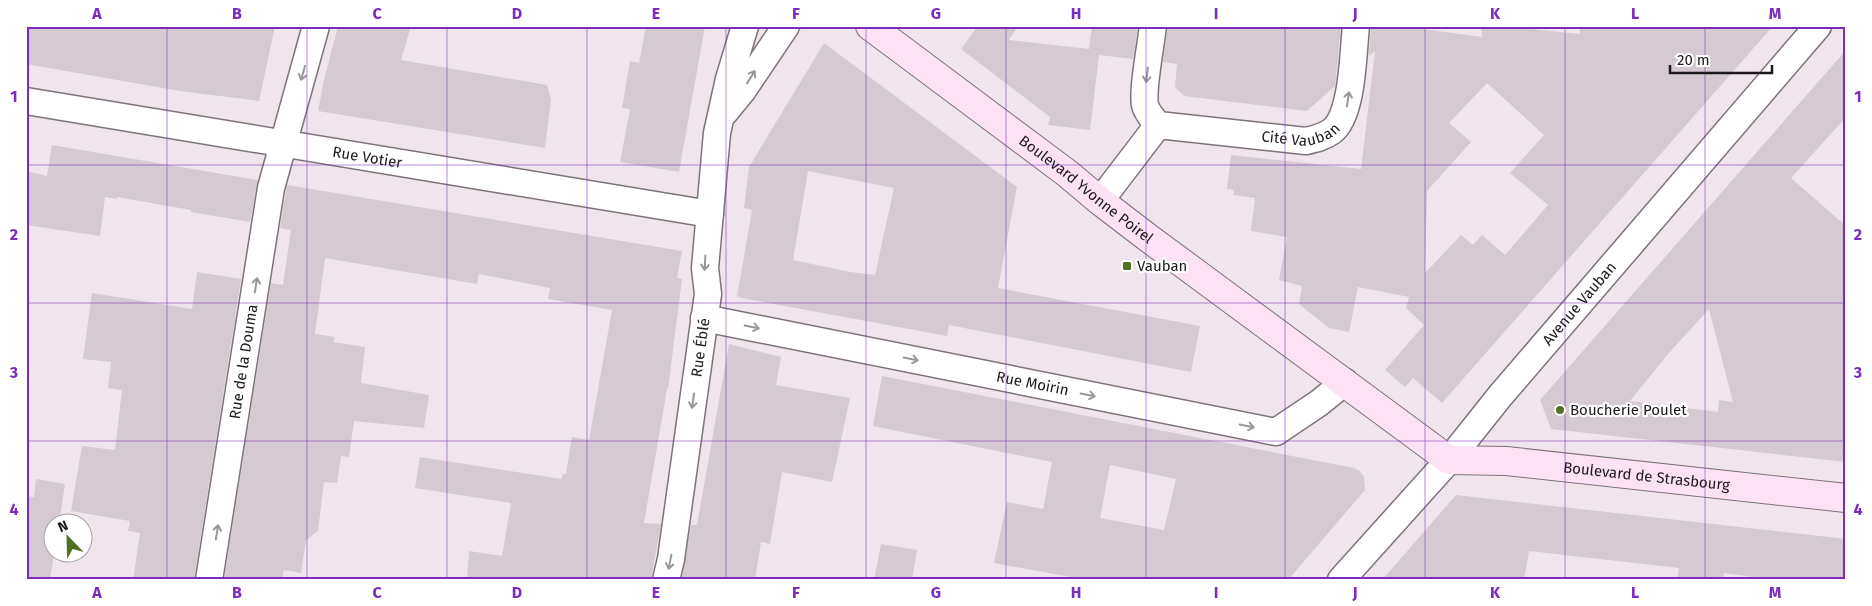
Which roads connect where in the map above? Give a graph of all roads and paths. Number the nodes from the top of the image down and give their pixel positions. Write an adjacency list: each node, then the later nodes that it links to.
1 (316, 26): 11 (street, Rue de la Douma, one-way to 11)
2 (745, 26): 9 (street, Rue Éblé)
3 (786, 26): 9 (street, Rue Éblé, one-way to 3)
4 (870, 26): 12 (street, Boulevard Yvonne Poirel)
5 (1153, 26): 10 (street, one-way to 10)
6 (1356, 26): 10 (street, Cité Vauban, one-way to 6)
7 (1818, 26): 16 (street, Avenue Vauban)
8 (26, 101): 11 (street, Rue Votier)
9 (722, 116): 13 (street, Rue Éblé)
10 (1158, 125): 12 (street)
11 (284, 144): 13 (street, Rue Votier); 18 (street, Rue de la Douma, one-way to 11)
12 (1100, 201): 15 (street, Boulevard Yvonne Poirel)
13 (710, 214): 14 (street, Rue Éblé, one-way to 14)
14 (704, 318): 15 (street, Rue Moirin, one-way to 15); 19 (street, Rue Éblé, one-way to 19)
15 (1345, 382): 16 (street, Boulevard Yvonne Poirel)
16 (1448, 460): 17 (street, Boulevard de Strasbourg); 20 (street, Avenue Vauban)
17 (1846, 498)
18 (209, 580)
19 (666, 580)
20 (1341, 580)

